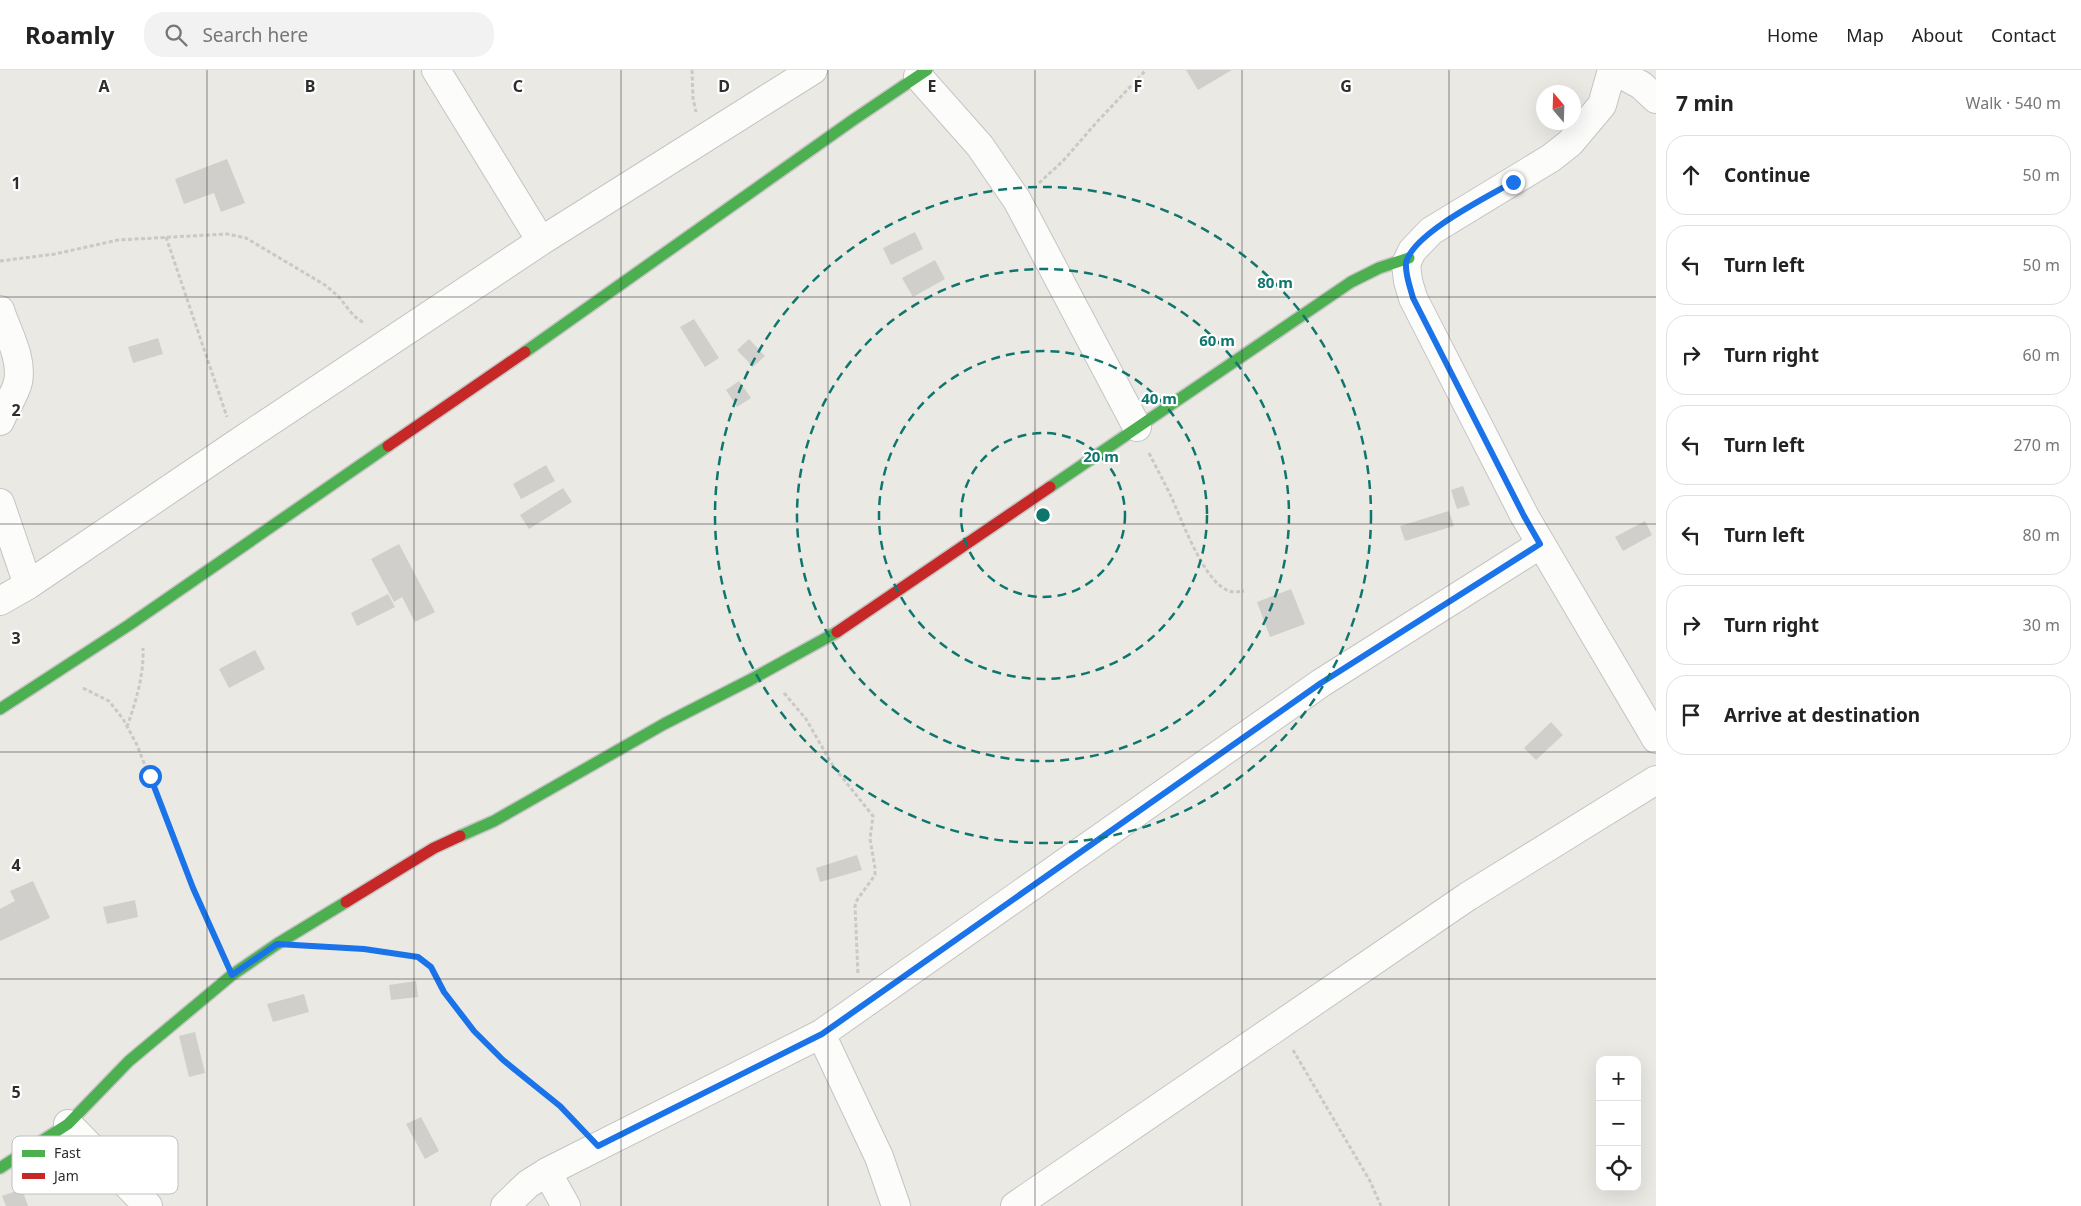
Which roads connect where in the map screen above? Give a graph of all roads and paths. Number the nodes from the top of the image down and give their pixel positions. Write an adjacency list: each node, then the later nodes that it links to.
1 (436, 70): 11 (street)
2 (692, 70): 8 (path)
3 (812, 70): 8 (street)
4 (1146, 70): 9 (path)
5 (1613, 70): 7 (street); 12 (street)
6 (923, 73): 9 (street); 24 (main road)
7 (1656, 99)
8 (702, 139): 11 (street)
9 (1017, 200): 17 (street)
10 (166, 237): 13 (path); 15 (path); 18 (path)
11 (541, 241): 15 (street)
12 (1409, 258): 17 (main road); 20 (street)
13 (0, 261)
14 (0, 310): 16 (street)
15 (396, 337): 18 (street)
16 (0, 421)
17 (1137, 427): 22 (path); 25 (main road)
18 (236, 444): 21 (street)
19 (0, 502): 21 (street)
20 (1540, 544): 29 (street); 33 (street)
21 (28, 585): 23 (street)
22 (1244, 591)
23 (0, 600)
24 (128, 626): 26 (main road); 28 (path)
25 (767, 670): 32 (main road); 33 (path)
26 (56, 674): 27 (main road); 28 (path)
27 (0, 709)
28 (127, 727): 32 (path)
29 (1656, 739)
30 (1656, 780): 34 (street)
31 (325, 947): 39 (path)
32 (232, 975): 36 (main road)
33 (862, 1006): 35 (street)
34 (1278, 1025): 48 (street); 49 (path)
35 (822, 1034): 39 (street); 47 (street)
36 (68, 1124): 37 (main road); 38 (street)
37 (49, 1136)
38 (80, 1136)
39 (598, 1146): 42 (street)
40 (12, 1160): 41 (main road)
41 (0, 1168)
42 (547, 1172): 45 (street); 46 (street)
43 (136, 1194): 44 (street)
44 (148, 1206)
45 (505, 1206)
46 (566, 1206)
47 (896, 1206)
48 (1015, 1206)
49 (1381, 1206)

